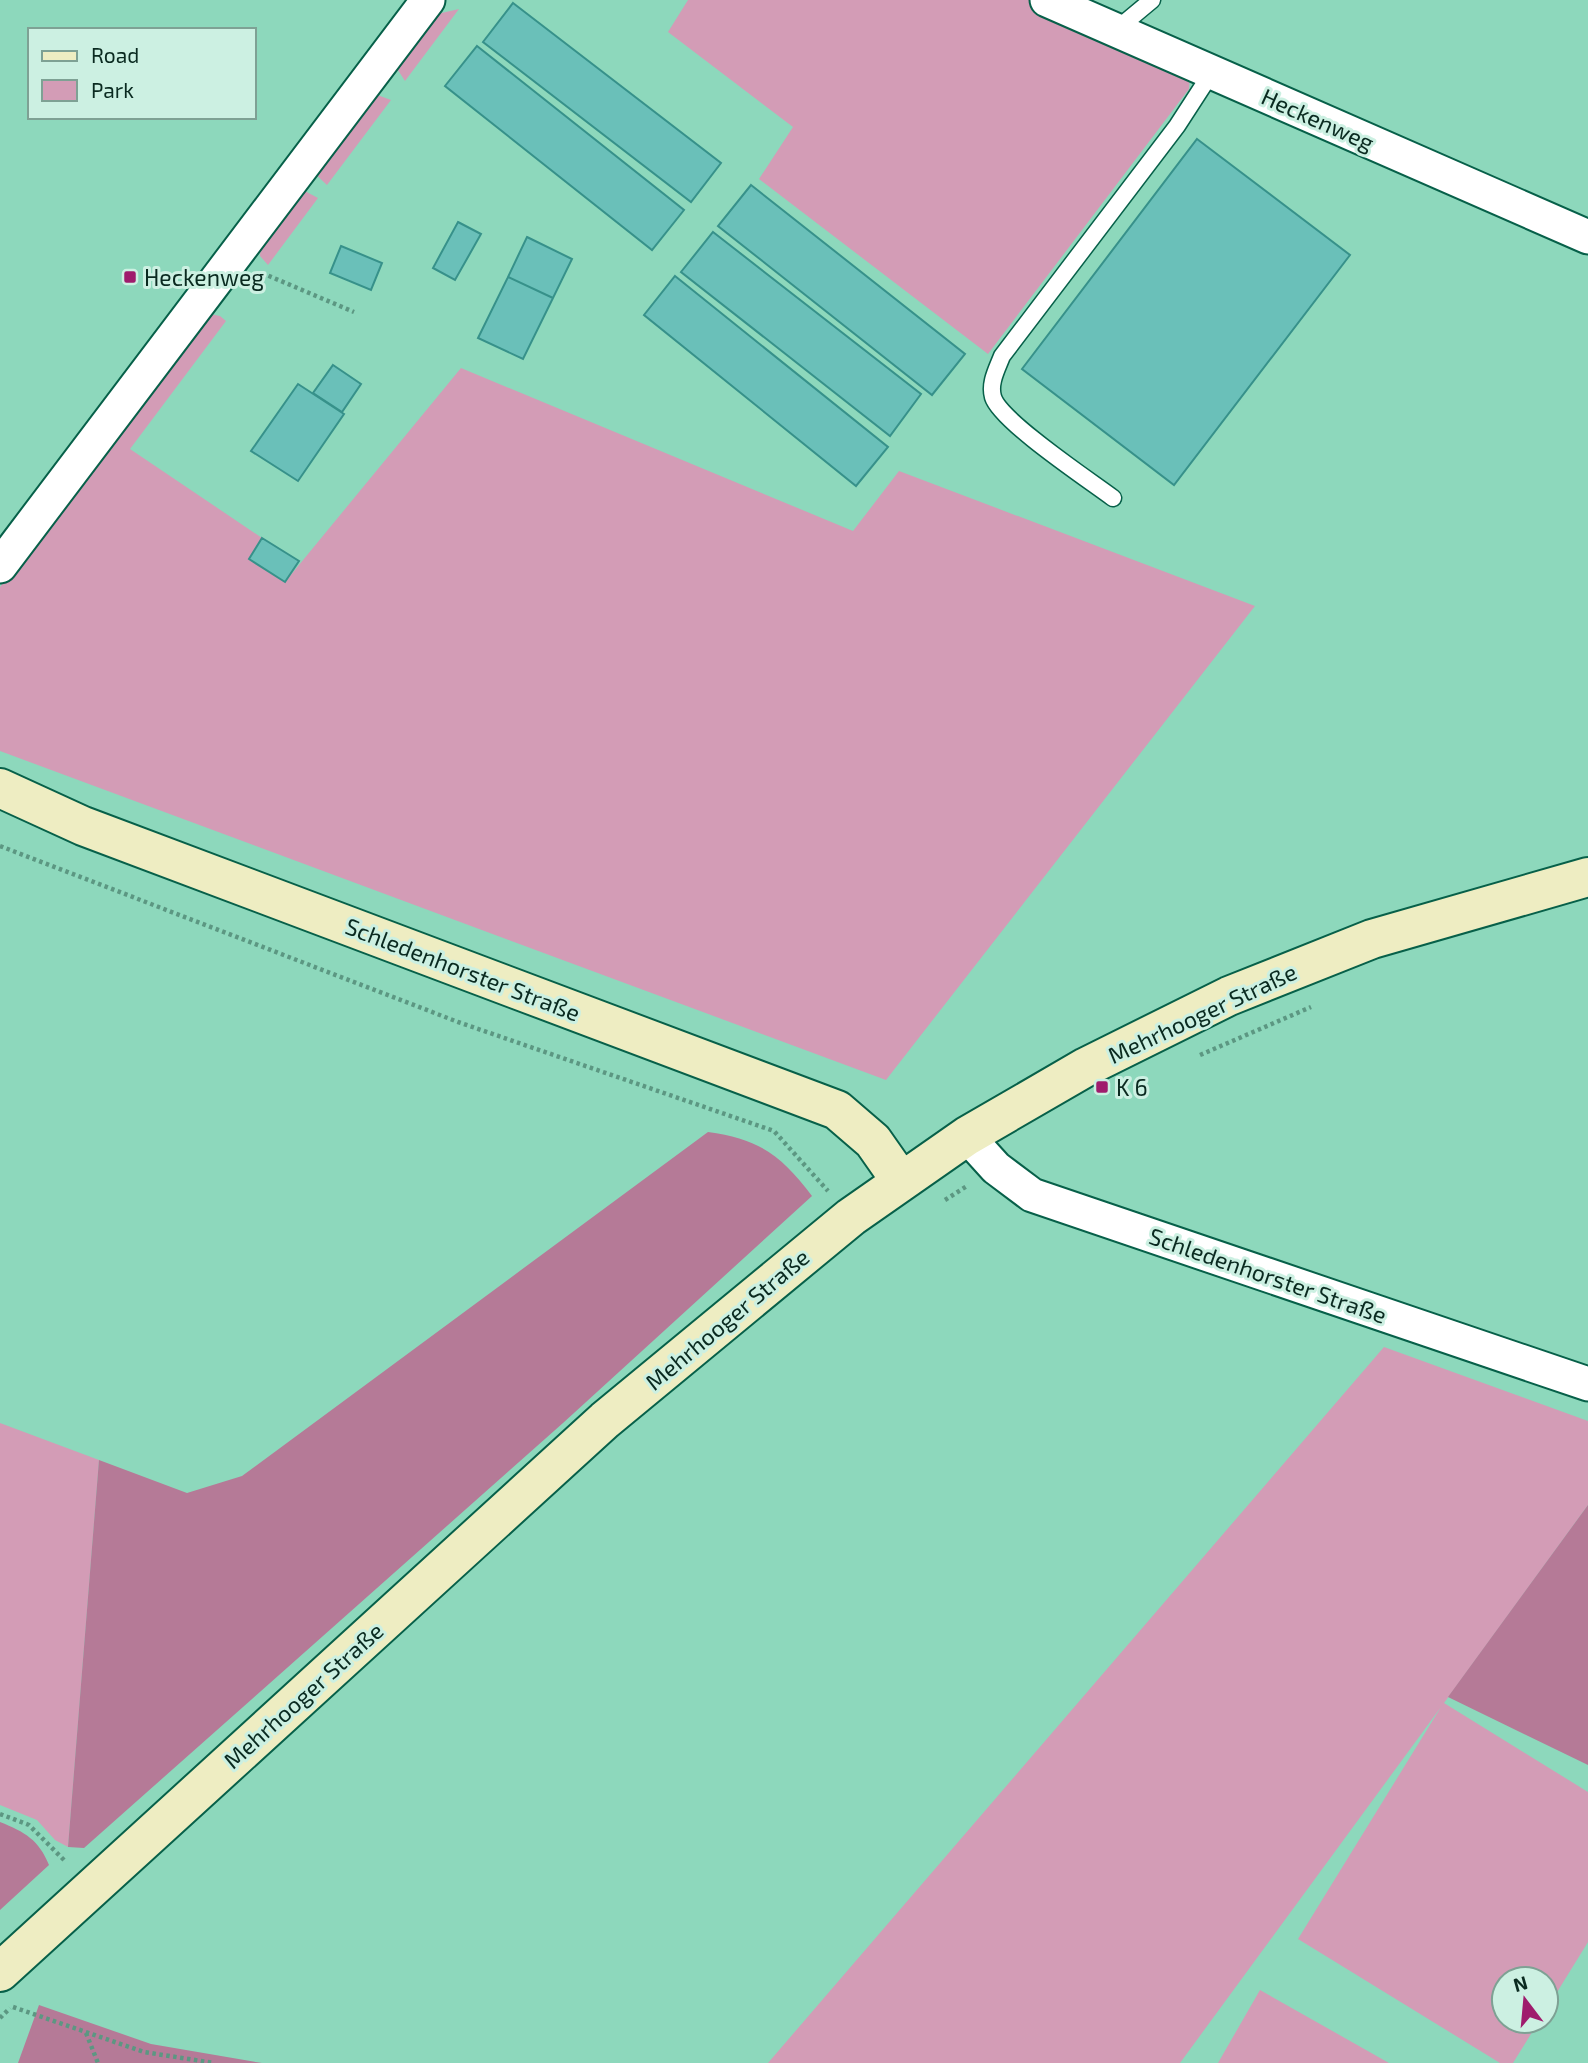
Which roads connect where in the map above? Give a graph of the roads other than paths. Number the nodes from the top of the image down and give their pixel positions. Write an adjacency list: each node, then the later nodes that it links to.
1 (428, 0): 8 (street)
2 (1047, 0): 4 (street, Heckenweg)
3 (1153, 0): 4 (lane)
4 (1116, 30): 5 (street, Heckenweg)
5 (1212, 72): 6 (street, Heckenweg); 7 (lane)
6 (1588, 237)
7 (1112, 498)
8 (0, 566)
9 (0, 788): 12 (main road, Schledenhorster Straße)
10 (1588, 877): 11 (main road, Mehrhooger Straße)
11 (967, 1136): 12 (main road, Mehrhooger Straße); 13 (street, Schledenhorster Straße)
12 (901, 1181): 14 (main road, Mehrhooger Straße)
13 (1588, 1384)
14 (11, 1985)

